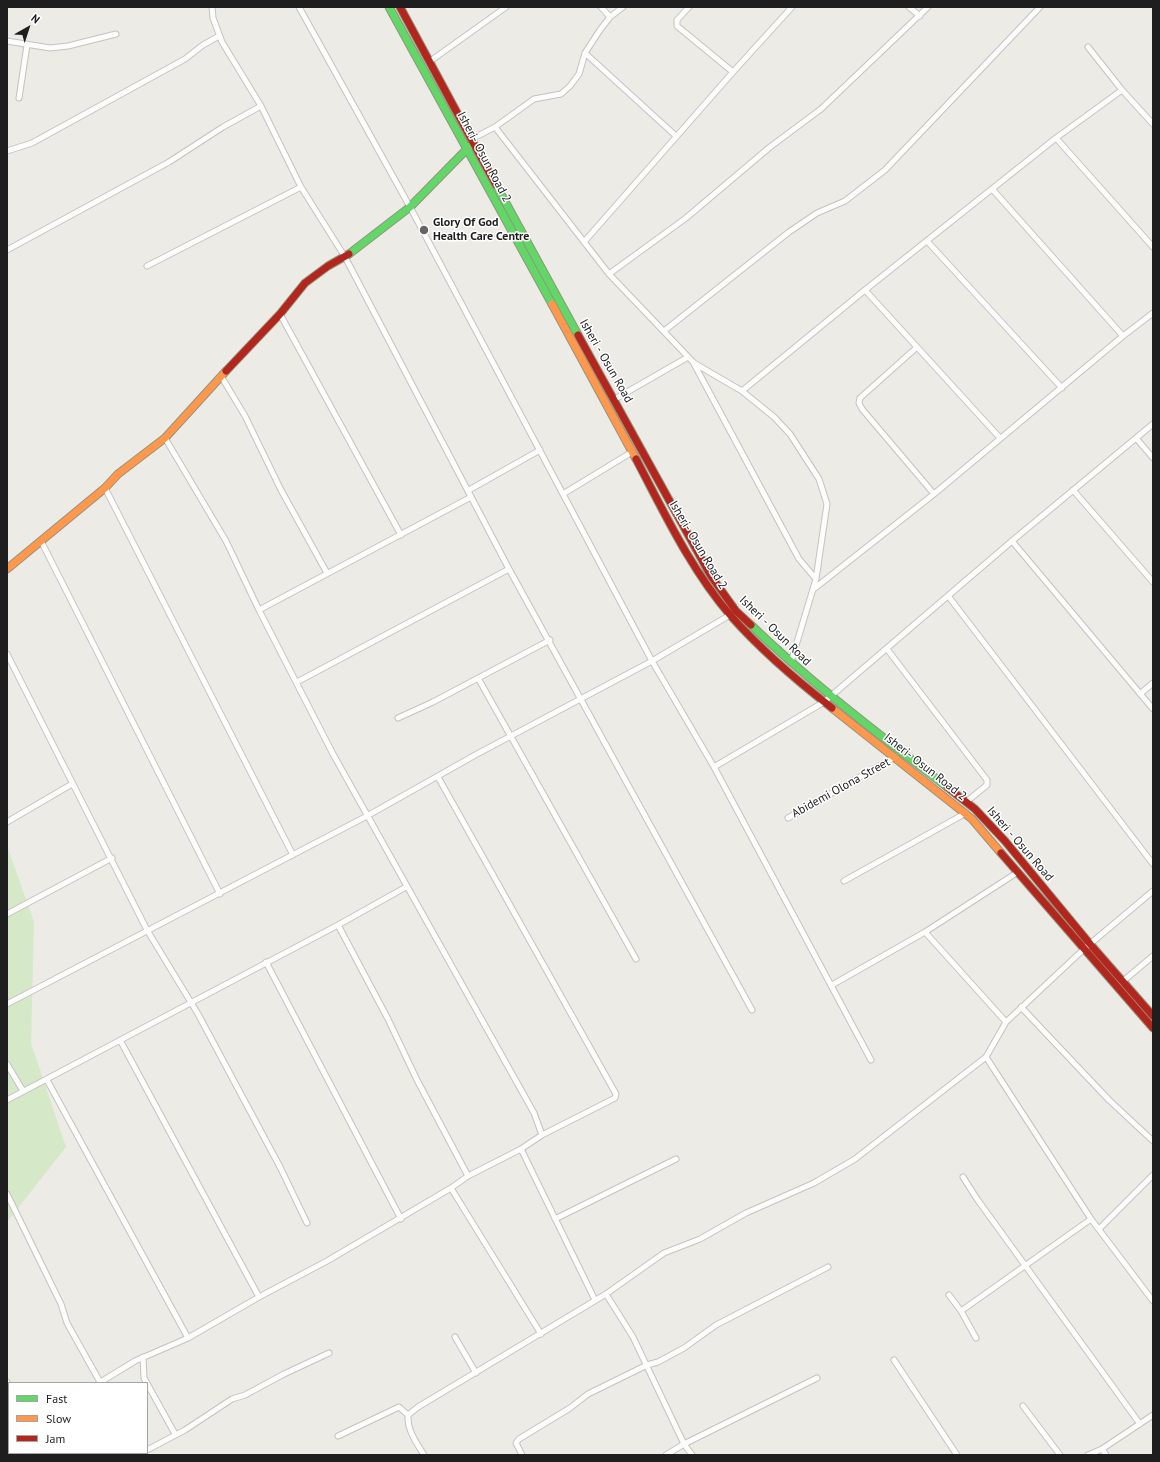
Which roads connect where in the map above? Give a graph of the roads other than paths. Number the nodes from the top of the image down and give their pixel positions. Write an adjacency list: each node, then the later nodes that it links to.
1 (212, 7): 16 (street)
2 (299, 7): 35 (street)
3 (389, 7): 31 (main road, Isheri- Osun Road 2)
4 (400, 7): 21 (main road, Isheri - Osun Road)
5 (506, 7): 21 (street)
6 (601, 7): 14 (street)
7 (623, 7): 14 (street)
8 (689, 7): 22 (street)
9 (792, 7): 22 (street)
10 (910, 7): 13 (street)
11 (928, 7): 13 (street)
12 (1040, 7): 46 (street)
13 (920, 16): 42 (street)
14 (610, 17): 20 (street)
15 (116, 34): 18 (street)
16 (219, 36): 25 (street); 32 (street)
17 (7, 41): 18 (street)
18 (27, 45): 24 (street)
19 (1088, 47): 23 (street)
20 (585, 53): 27 (street); 28 (street)
21 (430, 62): 30 (main road, Isheri - Osun Road)
22 (733, 72): 28 (street)
23 (1122, 90): 26 (street); 29 (street)
24 (19, 98)
25 (260, 106): 33 (street); 39 (street)
26 (1153, 124)
27 (495, 127): 30 (street); 37 (street)
28 (676, 136): 37 (street)
29 (1056, 138): 34 (street); 38 (street)
30 (473, 141): 31 (main road); 54 (main road, Isheri - Osun Road)
31 (467, 148): 35 (main road); 60 (main road, Isheri- Osun Road 2)
32 (7, 151)
33 (301, 187): 40 (street); 41 (street)
34 (993, 190): 36 (street); 47 (street)
35 (410, 207): 40 (main road); 59 (street)
36 (927, 241): 43 (street); 52 (street)
37 (584, 242): 42 (street)
38 (1153, 247)
39 (7, 250)
40 (345, 257): 44 (main road); 63 (street)
41 (147, 266)
42 (609, 274): 46 (street)
43 (864, 290): 48 (street); 53 (street)
44 (280, 314): 51 (main road); 68 (street)
45 (1153, 314): 47 (street)
46 (664, 331): 49 (street)
47 (1123, 336): 52 (street)
48 (916, 348): 57 (street); 66 (street)
49 (688, 357): 50 (street); 54 (street)
50 (693, 362): 53 (street); 74 (street)
51 (221, 376): 56 (main road); 73 (street)
52 (1062, 388): 57 (street)
53 (742, 391): 74 (street)
54 (615, 399): 84 (main road, Isheri - Osun Road)
55 (1153, 424): 58 (street)
56 (165, 438): 62 (main road); 78 (street)
57 (1000, 438): 66 (street)
58 (1136, 438): 61 (street); 64 (street)
59 (540, 450): 63 (street); 65 (street)
60 (632, 452): 65 (street); 79 (main road, Isheri- Osun Road 2)
61 (1153, 458)
62 (105, 488): 69 (main road); 104 (street)
63 (469, 490): 67 (street)
64 (1073, 490): 70 (street); 75 (street)
65 (563, 494): 83 (street)
66 (934, 494): 76 (street)
67 (471, 497): 68 (street); 72 (street)
68 (401, 535): 73 (street)
69 (41, 541): 71 (main road); 111 (street)
70 (1012, 541): 77 (street); 88 (street)
71 (7, 569)
72 (509, 569): 80 (street); 86 (street)
73 (327, 573): 78 (street)
74 (816, 579): 76 (street)
75 (1153, 582)
76 (815, 588): 84 (street)
77 (949, 597): 81 (street); 106 (street)
78 (259, 610): 86 (street)
79 (730, 615): 83 (street); 91 (main road, Isheri- Osun Road 2)
80 (550, 640): 85 (street); 90 (street)
81 (887, 649): 89 (street); 99 (street)
82 (7, 654): 98 (street)
83 (652, 661): 90 (street); 96 (street)
84 (791, 662): 89 (main road, Isheri - Osun Road)
85 (478, 678): 93 (street); 94 (street)
86 (297, 682): 101 (street)
87 (1153, 683): 88 (street)
88 (1140, 694): 92 (street)
89 (831, 696): 91 (street); 99 (main road, Isheri - Osun Road)
90 (582, 698): 94 (street); 125 (street)
91 (824, 702): 95 (main road, Isheri- Osun Road 2); 96 (street)
92 (1153, 710)
93 (398, 718)
94 (511, 737): 97 (street); 118 (street)
95 (895, 757): 100 (main road, Isheri- Osun Road 2); 102 (street, Abidemi Olona Street)
96 (714, 767): 121 (street)
97 (438, 777): 101 (street); 136 (street)
98 (72, 784): 103 (street); 105 (street)
99 (966, 802): 116 (main road, Isheri - Osun Road)
100 (966, 813): 107 (main road, Isheri- Osun Road 2); 108 (street)
101 (367, 816): 104 (street); 109 (street)
102 (788, 818)
103 (7, 822)
104 (293, 855): 111 (street)
105 (112, 858): 112 (street); 114 (street)
106 (1153, 864)
107 (1018, 872): 115 (street); 116 (main road, Isheri- Osun Road 2)
108 (844, 881)
109 (406, 886): 113 (street); 136 (street)
110 (1153, 891): 116 (street)
111 (220, 894): 114 (street)
112 (7, 914)
113 (338, 925): 119 (street); 141 (street)
114 (147, 930): 122 (street); 123 (street)
115 (925, 932): 121 (street); 127 (street)
116 (1087, 947): 120 (main road, Isheri - Osun Road); 124 (street); 128 (main road, Isheri- Osun Road 2)
117 (1153, 956): 120 (street)
118 (636, 959)
119 (266, 962): 122 (street); 145 (street)
120 (1122, 982): 126 (main road, Isheri - Osun Road)
121 (832, 985): 131 (street)
122 (190, 1003): 129 (street); 148 (street)
123 (7, 1004)
124 (1021, 1007): 127 (street); 137 (street)
125 (752, 1010)
126 (1153, 1016)
127 (1006, 1022): 130 (street)
128 (1153, 1028)
129 (120, 1040): 133 (street); 154 (street)
130 (986, 1057): 147 (street); 152 (street)
131 (871, 1060)
132 (7, 1064): 134 (street)
133 (47, 1080): 134 (street); 160 (street)
134 (23, 1091): 135 (street)
135 (7, 1100)
136 (542, 1135): 138 (street)
137 (1153, 1141)
138 (521, 1149): 141 (street); 146 (street)
139 (676, 1159): 146 (street)
140 (1153, 1175): 149 (street)
141 (468, 1176): 143 (street)
142 (963, 1177): 150 (street)
143 (452, 1188): 145 (street); 158 (street)
144 (7, 1194): 168 (street)
145 (401, 1219): 154 (street)
146 (554, 1219): 156 (street)
147 (1092, 1219): 149 (street); 150 (street)
148 (307, 1223)
149 (1099, 1229): 155 (street)
150 (1027, 1266): 157 (street); 175 (street)
151 (828, 1267): 165 (street)
152 (606, 1294): 156 (street); 165 (street)
153 (949, 1295): 157 (street)
154 (259, 1297): 160 (street)
155 (1152, 1298)
156 (595, 1300): 158 (street)
157 (961, 1311): 161 (street)
158 (541, 1334): 166 (street)
159 (455, 1337): 166 (street)
160 (188, 1338): 163 (street)
161 (976, 1338)
162 (329, 1353): 176 (street)
163 (143, 1357): 169 (street); 170 (street)
164 (894, 1360): 185 (street)
165 (647, 1365): 178 (street); 182 (street)
166 (476, 1373): 173 (street)
167 (817, 1378): 178 (street)
168 (98, 1382)
169 (101, 1382)
170 (146, 1382)
171 (148, 1385): 176 (street)
172 (1023, 1406): 186 (street)
173 (408, 1415): 177 (street); 181 (street)
174 (1153, 1415): 175 (street)
175 (1140, 1424): 180 (street)
176 (175, 1434): 179 (street)
177 (338, 1436)
178 (684, 1444): 183 (street); 184 (street)
179 (148, 1449)
180 (1102, 1449): 187 (street); 188 (street)
181 (424, 1455)
182 (522, 1455)
183 (666, 1455)
184 (692, 1455)
185 (957, 1455)
186 (1060, 1455)
187 (1088, 1455)
188 (1106, 1455)

